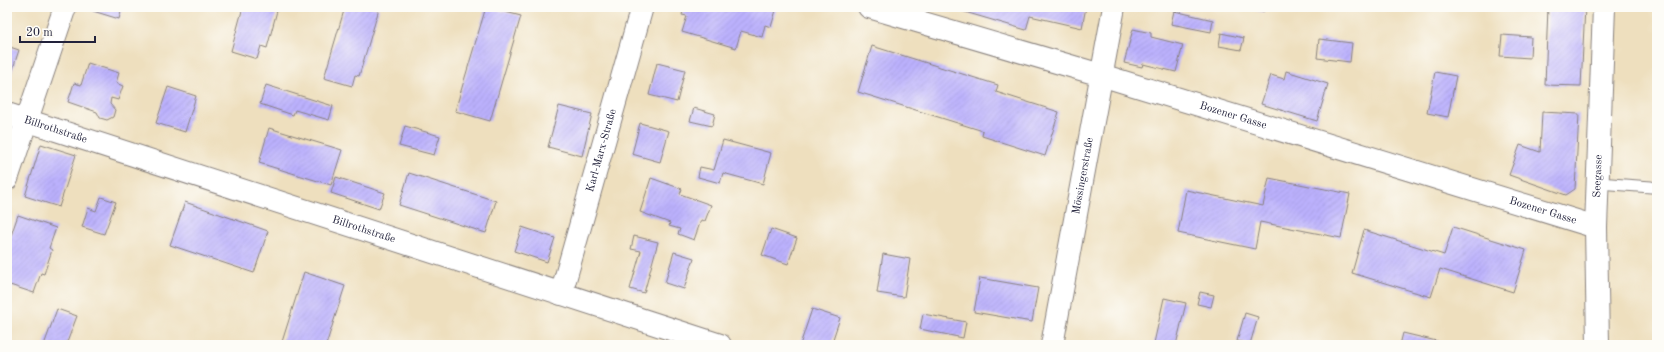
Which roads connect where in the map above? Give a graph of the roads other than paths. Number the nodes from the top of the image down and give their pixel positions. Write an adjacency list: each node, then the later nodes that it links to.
1 (65, 7): 7 (street)
2 (642, 7): 12 (street, Karl-Marx-Straße)
3 (869, 7): 6 (street, Bozener Gasse)
4 (1114, 7): 6 (street, Mössingerstraße)
5 (1604, 7): 9 (street, Seegasse)
6 (1101, 75): 11 (street, Bozener Gasse); 14 (street, Mössingerstraße)
7 (17, 117): 8 (street); 12 (street, Billrothstraße)
8 (7, 179)
9 (1598, 183): 10 (lane); 11 (street, Seegasse)
10 (1651, 187)
11 (1596, 227): 15 (street, Seegasse)
12 (561, 294): 13 (street, Billrothstraße)
13 (720, 345)
14 (1052, 345)
15 (1598, 345)

